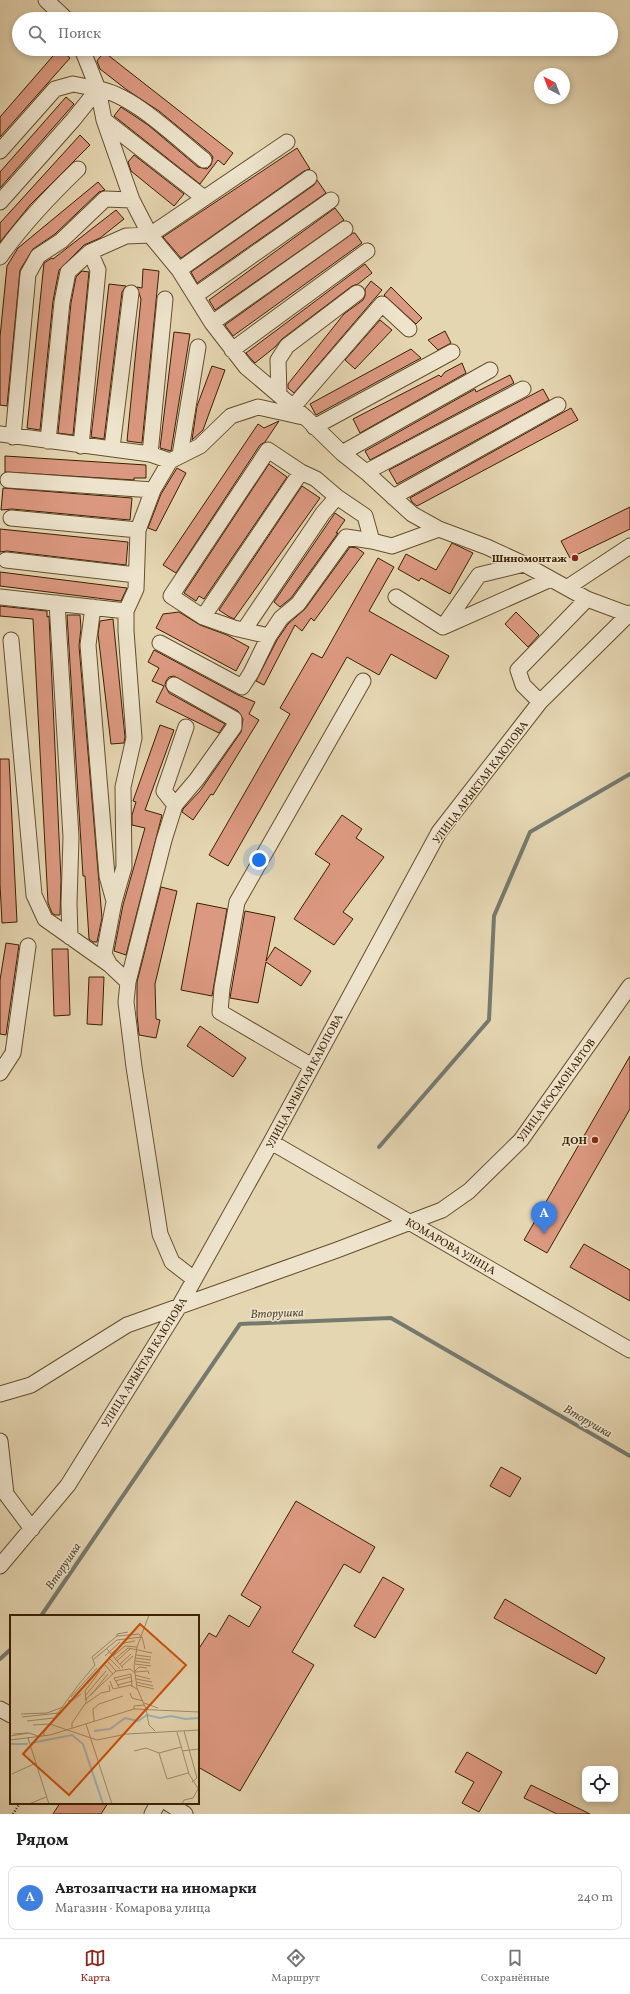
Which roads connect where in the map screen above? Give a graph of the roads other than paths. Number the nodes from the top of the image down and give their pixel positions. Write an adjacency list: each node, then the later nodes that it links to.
1 (46, 0): 2 (street)
2 (59, 12)
3 (85, 56): 4 (street)
4 (98, 89): 5 (street); 7 (street); 8 (street); 14 (street)
5 (104, 120): 11 (street); 12 (street)
6 (287, 142): 11 (street)
7 (0, 150)
8 (204, 160)
9 (78, 170): 19 (street)
10 (309, 178): 20 (street)
11 (204, 198): 16 (street)
12 (132, 200): 16 (street); 36 (street)
13 (331, 200): 23 (street)
14 (0, 202)
15 (345, 229): 25 (street)
16 (150, 235): 18 (street); 20 (street)
17 (367, 251): 28 (street)
18 (90, 252): 37 (street); 38 (street)
19 (0, 257)
20 (179, 270): 23 (street)
21 (131, 293): 39 (street)
22 (357, 293): 32 (street)
23 (196, 295): 25 (street)
24 (166, 299): 41 (street)
25 (212, 323): 28 (street)
26 (409, 330): 34 (street)
27 (198, 347): 42 (street)
28 (232, 350): 32 (street)
29 (452, 352): 35 (street)
30 (490, 370): 40 (street)
31 (522, 389): 44 (street)
32 (279, 395): 34 (street)
33 (558, 405): 48 (street)
34 (293, 407): 35 (street)
35 (310, 422): 40 (street); 42 (street)
36 (6, 436): 37 (street)
37 (48, 441): 38 (street)
38 (81, 446): 39 (street)
39 (112, 448): 41 (street)
40 (342, 453): 44 (street)
41 (150, 454): 42 (street)
42 (175, 458): 46 (street)
43 (301, 472): 47 (street); 66 (street); 66 (street)
44 (366, 472): 48 (street)
45 (8, 480): 46 (street)
46 (153, 490): 51 (street)
47 (337, 497): 52 (street); 68 (street)
48 (392, 497): 50 (street)
49 (11, 518): 51 (street)
50 (439, 529): 52 (street); 55 (street)
51 (138, 530): 56 (street)
52 (372, 541): 69 (street)
53 (630, 546): 58 (street)
54 (6, 560): 56 (street)
55 (524, 564): 57 (street); 67 (street)
56 (136, 575): 64 (street)
57 (551, 580): 58 (street); 67 (street)
58 (568, 587): 61 (street)
59 (0, 597): 62 (street)
60 (396, 597): 67 (street)
61 (587, 598): 65 (street); 74 (street)
62 (57, 603): 63 (street); 78 (street)
63 (93, 607): 64 (street); 77 (street)
64 (126, 611): 77 (street)
65 (630, 614): 74 (street, УЛИЦА АРЫКТАЯ КАЮПОВА)
66 (203, 617): 68 (street)
67 (443, 627)
68 (244, 630): 69 (street)
69 (269, 636): 71 (street)
70 (11, 640): 78 (street)
71 (160, 643)
72 (363, 681): 83 (street)
73 (174, 685): 76 (street)
74 (540, 702): 83 (street, УЛИЦА АРЫКТАЯ КАЮПОВА)
75 (186, 727): 76 (street)
76 (175, 805): 81 (street)
77 (114, 902): 80 (street)
78 (70, 937): 80 (street)
79 (28, 946): 84 (street)
80 (110, 965): 81 (street)
81 (128, 982): 87 (street)
82 (630, 986): 86 (street, УЛИЦА КОСМОНАВТОВ)
83 (312, 1066): 85 (street, УЛИЦА АРЫКТАЯ КАЮПОВА)
84 (0, 1074)
85 (271, 1142): 86 (street, КОМАРОВА УЛИЦА); 87 (street, УЛИЦА АРЫКТАЯ КАЮПОВА)
86 (411, 1223): 88 (street, УЛИЦА КОСМОНАВТОВ); 89 (street, КОМАРОВА УЛИЦА)
87 (194, 1279): 88 (street, УЛИЦА АРЫКТАЯ КАЮПОВА)
88 (180, 1305): 90 (street, УЛИЦА КОСМОНАВТОВ); 92 (street, УЛИЦА АРЫКТАЯ КАЮПОВА)
89 (630, 1350)
90 (0, 1394)
91 (0, 1441): 92 (street)
92 (32, 1529): 93 (street, УЛИЦА АРЫКТАЯ КАЮПОВА)
93 (0, 1566)
94 (0, 1709): 95 (street)
95 (10, 1714)
96 (157, 1804): 98 (street)
97 (170, 1804): 99 (street)
98 (152, 1814)
99 (185, 1814)

